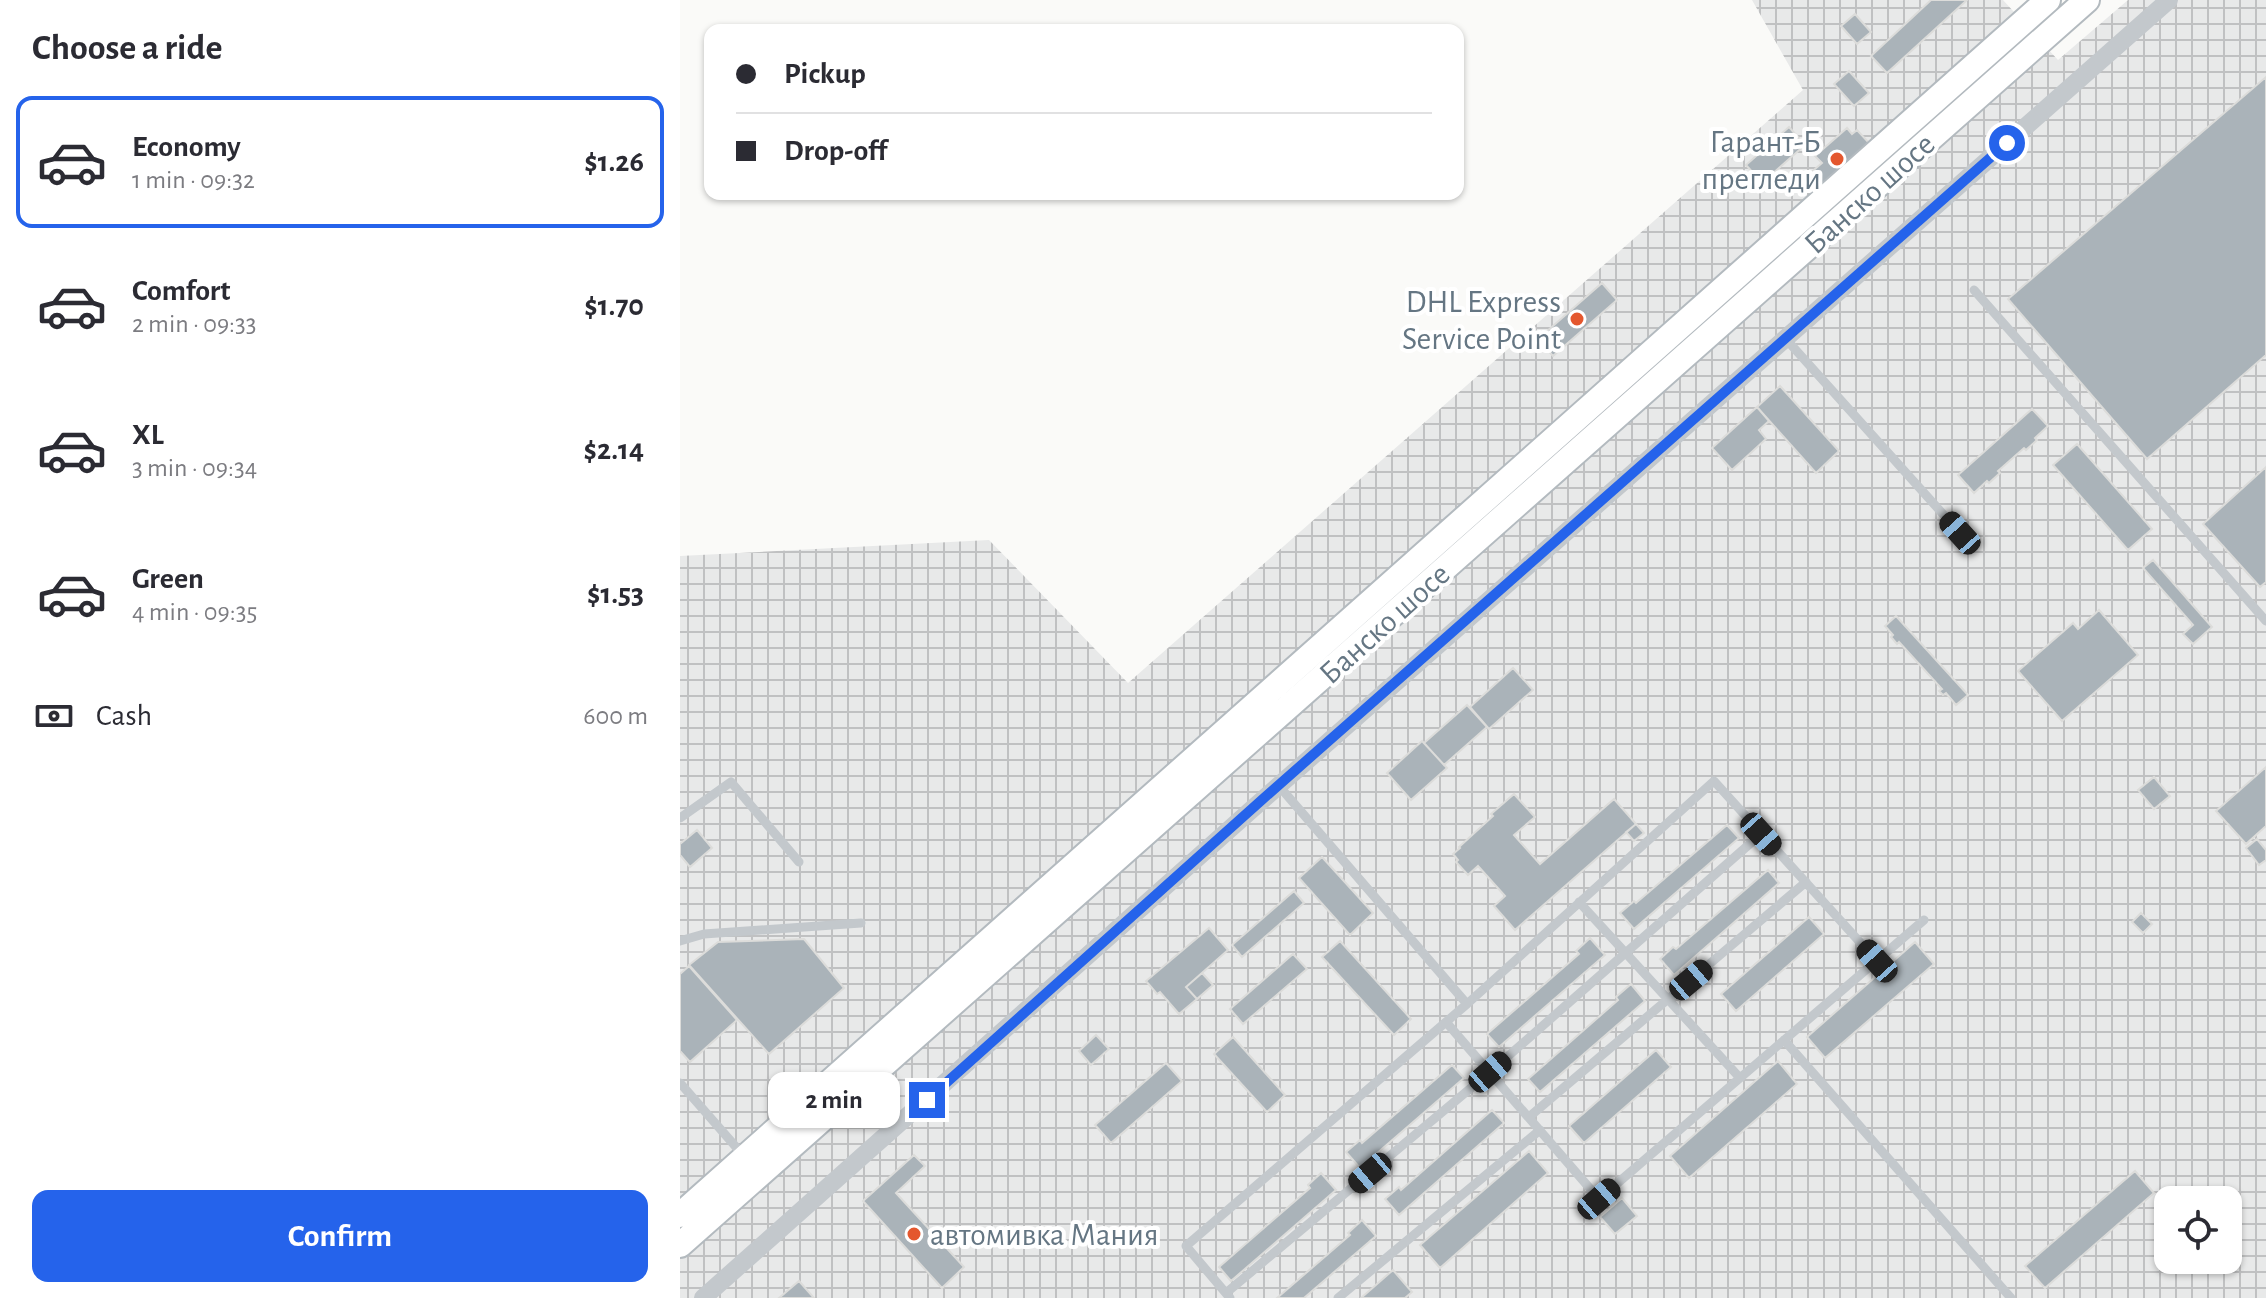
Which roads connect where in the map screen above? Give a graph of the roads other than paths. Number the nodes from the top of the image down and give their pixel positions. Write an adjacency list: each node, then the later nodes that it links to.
1 (2048, 0): 28 (main road, Банско шосе)
2 (2087, 0): 30 (main road, Банско шосе)
3 (2169, 0): 5 (street)
4 (1974, 290): 7 (lane)
5 (1785, 338): 6 (lane); 8 (street)
6 (1960, 533)
7 (2266, 621)
8 (1279, 786): 20 (lane); 32 (street)
9 (680, 818): 11 (lane)
10 (1761, 834): 12 (lane); 13 (lane); 17 (lane)
11 (799, 862)
12 (1806, 882): 18 (lane); 19 (lane)
13 (1579, 902): 17 (lane); 20 (lane)
14 (1924, 920): 18 (lane)
15 (861, 923): 16 (lane)
16 (680, 941)
17 (1625, 953): 19 (lane); 23 (lane)
18 (1877, 961): 22 (lane)
19 (1668, 999): 24 (lane); 26 (lane)
20 (1467, 1004): 21 (lane)
21 (1446, 1022): 23 (lane); 31 (lane)
22 (1784, 1040): 24 (lane); 34 (lane)
23 (1490, 1072): 26 (lane); 31 (lane)
24 (1740, 1078): 27 (lane)
25 (680, 1083): 28 (lane)
26 (1529, 1117): 27 (lane)
27 (1540, 1130): 33 (lane)
28 (746, 1158): 29 (main road, Банско шосе)
29 (680, 1215)
30 (680, 1245)
31 (1228, 1296)
32 (703, 1298)
33 (1338, 1298)
34 (2011, 1298)

